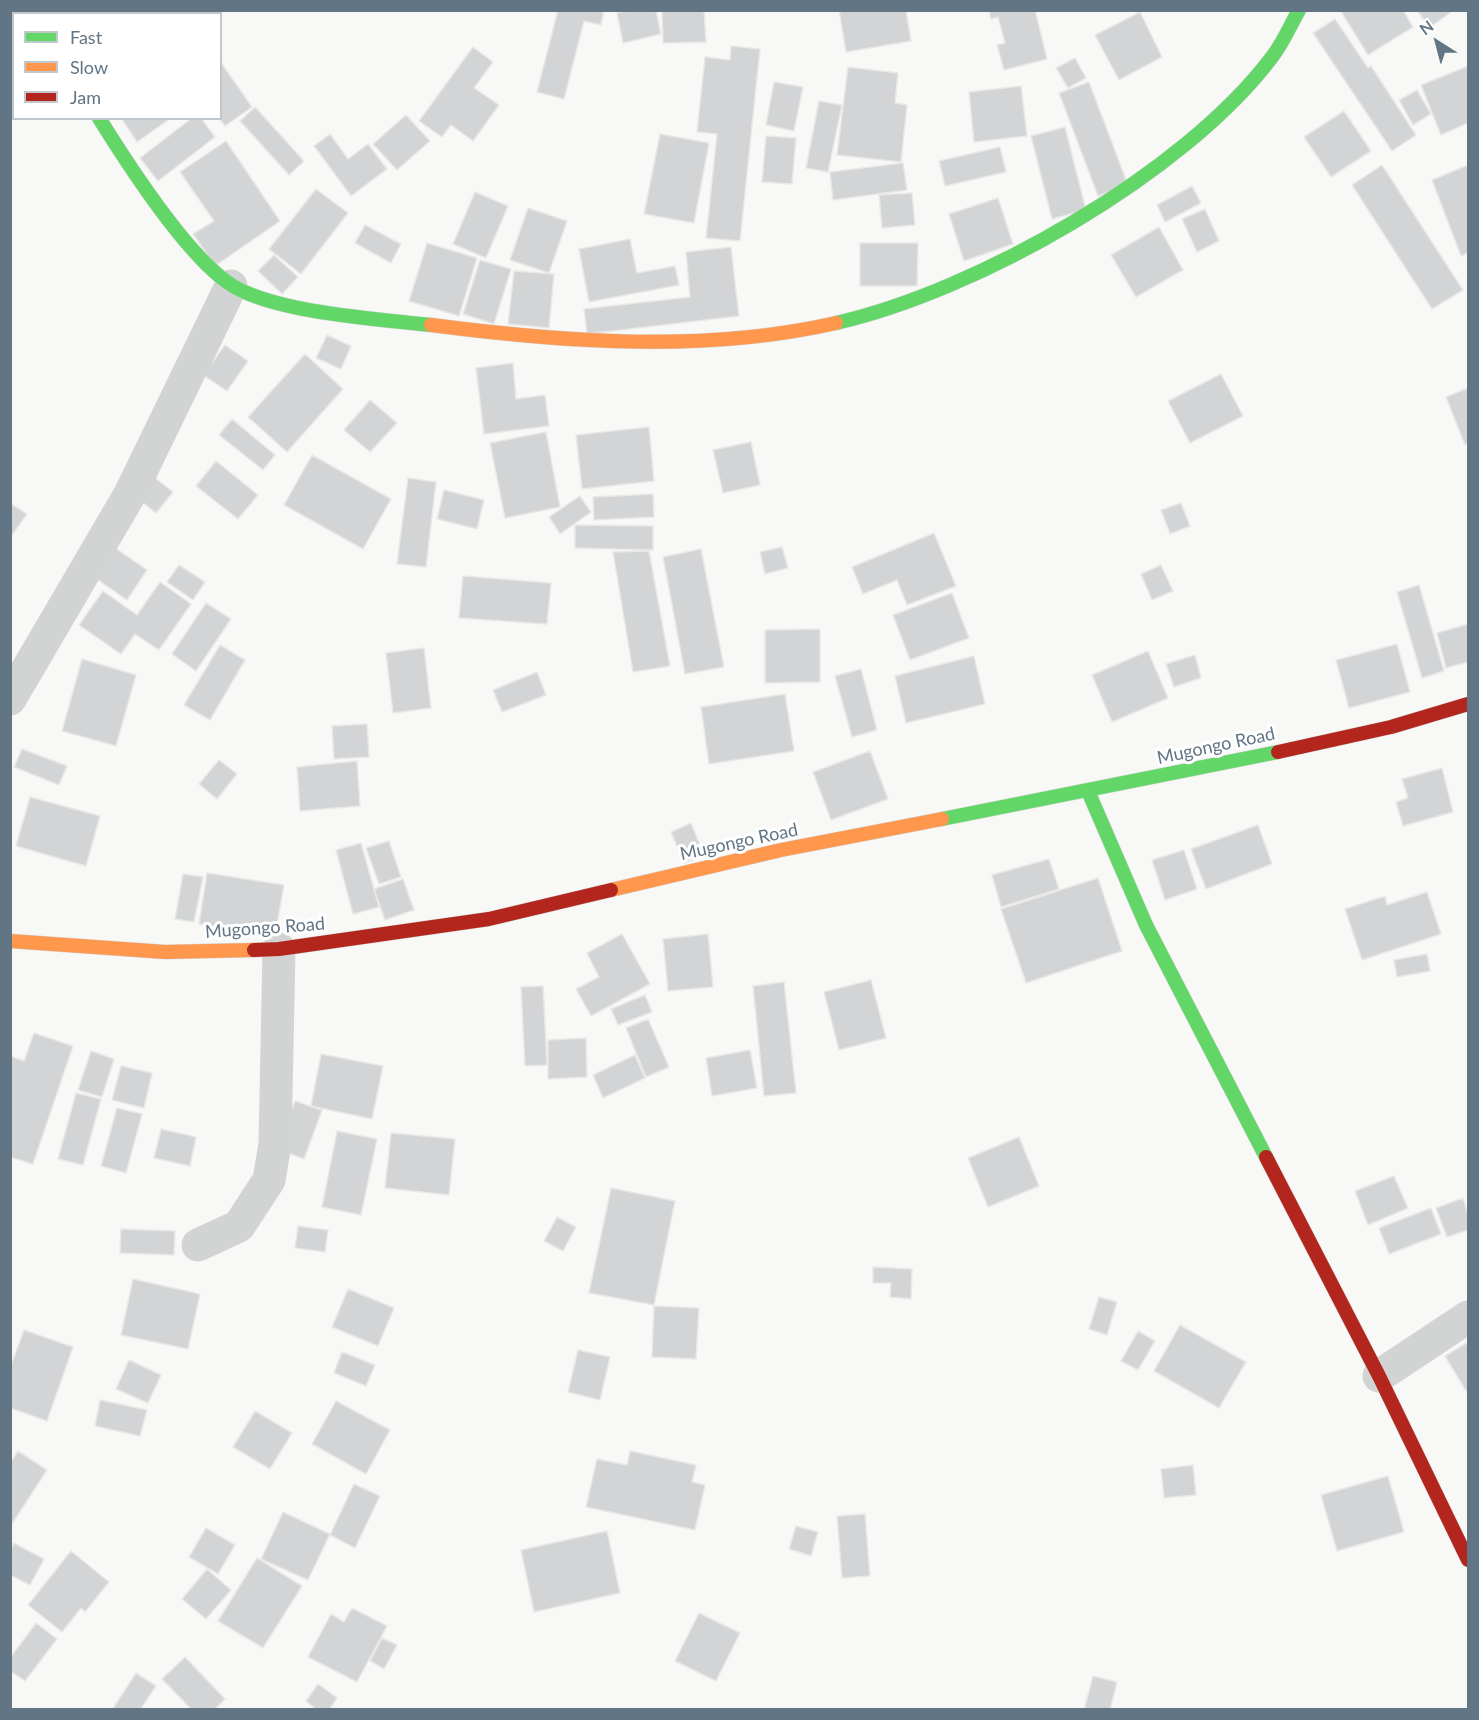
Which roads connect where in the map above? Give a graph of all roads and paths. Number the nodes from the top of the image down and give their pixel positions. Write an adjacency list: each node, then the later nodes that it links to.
1 (1299, 10): 3 (street)
2 (100, 120): 3 (street)
3 (231, 286): 4 (street)
4 (10, 699)
5 (1468, 704): 6 (street, Mugongo Road)
6 (1088, 791): 8 (street, Mugongo Road); 11 (street)
7 (10, 941): 8 (street, Mugongo Road)
8 (279, 949): 9 (street)
9 (198, 1245)
10 (1468, 1317): 11 (street)
11 (1379, 1377): 12 (street)
12 (1468, 1560)

